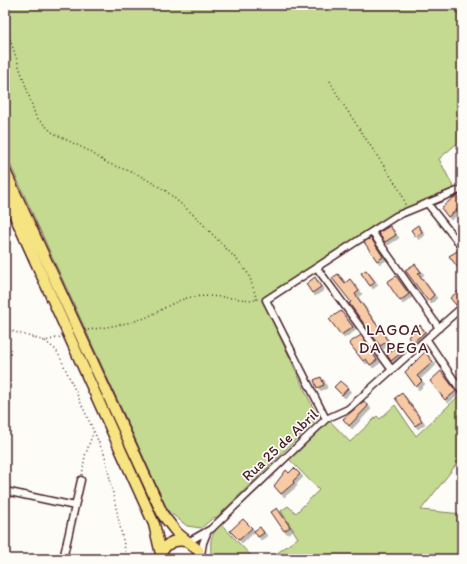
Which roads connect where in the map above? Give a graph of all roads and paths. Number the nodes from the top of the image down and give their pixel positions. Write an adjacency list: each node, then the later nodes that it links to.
1 (5, 24): 11 (path)
2 (330, 81): 7 (path)
3 (5, 171): 16 (main road)
4 (462, 189): 6 (street)
5 (5, 194): 29 (main road)
6 (427, 203): 7 (street); 9 (street)
7 (405, 213): 8 (street)
8 (372, 232): 10 (street); 14 (street)
9 (462, 247)
10 (317, 268): 12 (street); 20 (street)
11 (257, 300): 12 (path); 16 (path)
12 (266, 300): 22 (street)
13 (462, 308): 14 (street, Rua 25 de Abril)
14 (439, 328): 18 (street, Rua 25 de Abril)
15 (5, 330): 19 (path)
16 (79, 331): 28 (main road)
17 (63, 336): 19 (path)
18 (426, 340): 20 (street, Rua 25 de Abril); 21 (street)
19 (45, 341): 23 (path)
20 (392, 370): 22 (street, Rua 25 de Abril)
21 (462, 392)
22 (326, 419): 27 (street, Rua 25 de Abril)
23 (94, 430): 24 (path); 32 (path)
24 (81, 480): 26 (street)
25 (5, 492): 26 (street)
26 (75, 506): 31 (street)
27 (211, 529): 28 (street); 30 (street)
28 (187, 541): 29 (main road); 30 (main road)
29 (160, 558)
30 (200, 558)
31 (63, 559)
32 (127, 559)

